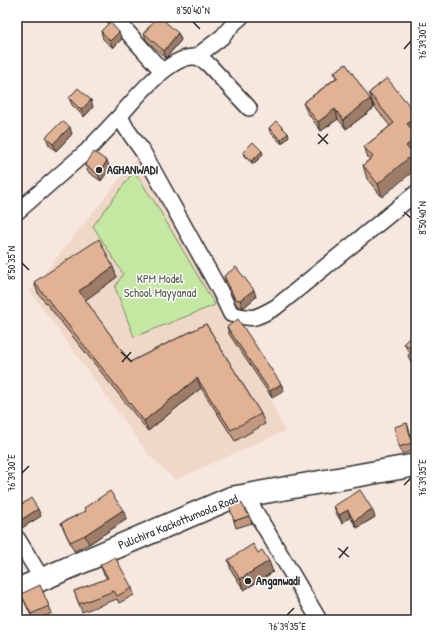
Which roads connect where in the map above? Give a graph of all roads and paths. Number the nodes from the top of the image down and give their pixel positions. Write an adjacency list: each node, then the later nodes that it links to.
1 (114, 17): 4 (street)
2 (241, 17): 3 (street)
3 (196, 57): 4 (street); 5 (street)
4 (162, 71): 6 (street)
5 (249, 108)
6 (120, 116): 7 (street); 8 (street)
7 (416, 193)
8 (17, 212)
9 (416, 465): 10 (main road, Pulichira Kackottumoola Road)
10 (245, 494): 12 (main road, Pulichira Kackottumoola Road); 14 (street)
11 (17, 538): 12 (street)
12 (42, 579): 13 (main road, Pulichira Kackottumoola Road)
13 (17, 590)
14 (319, 620)

